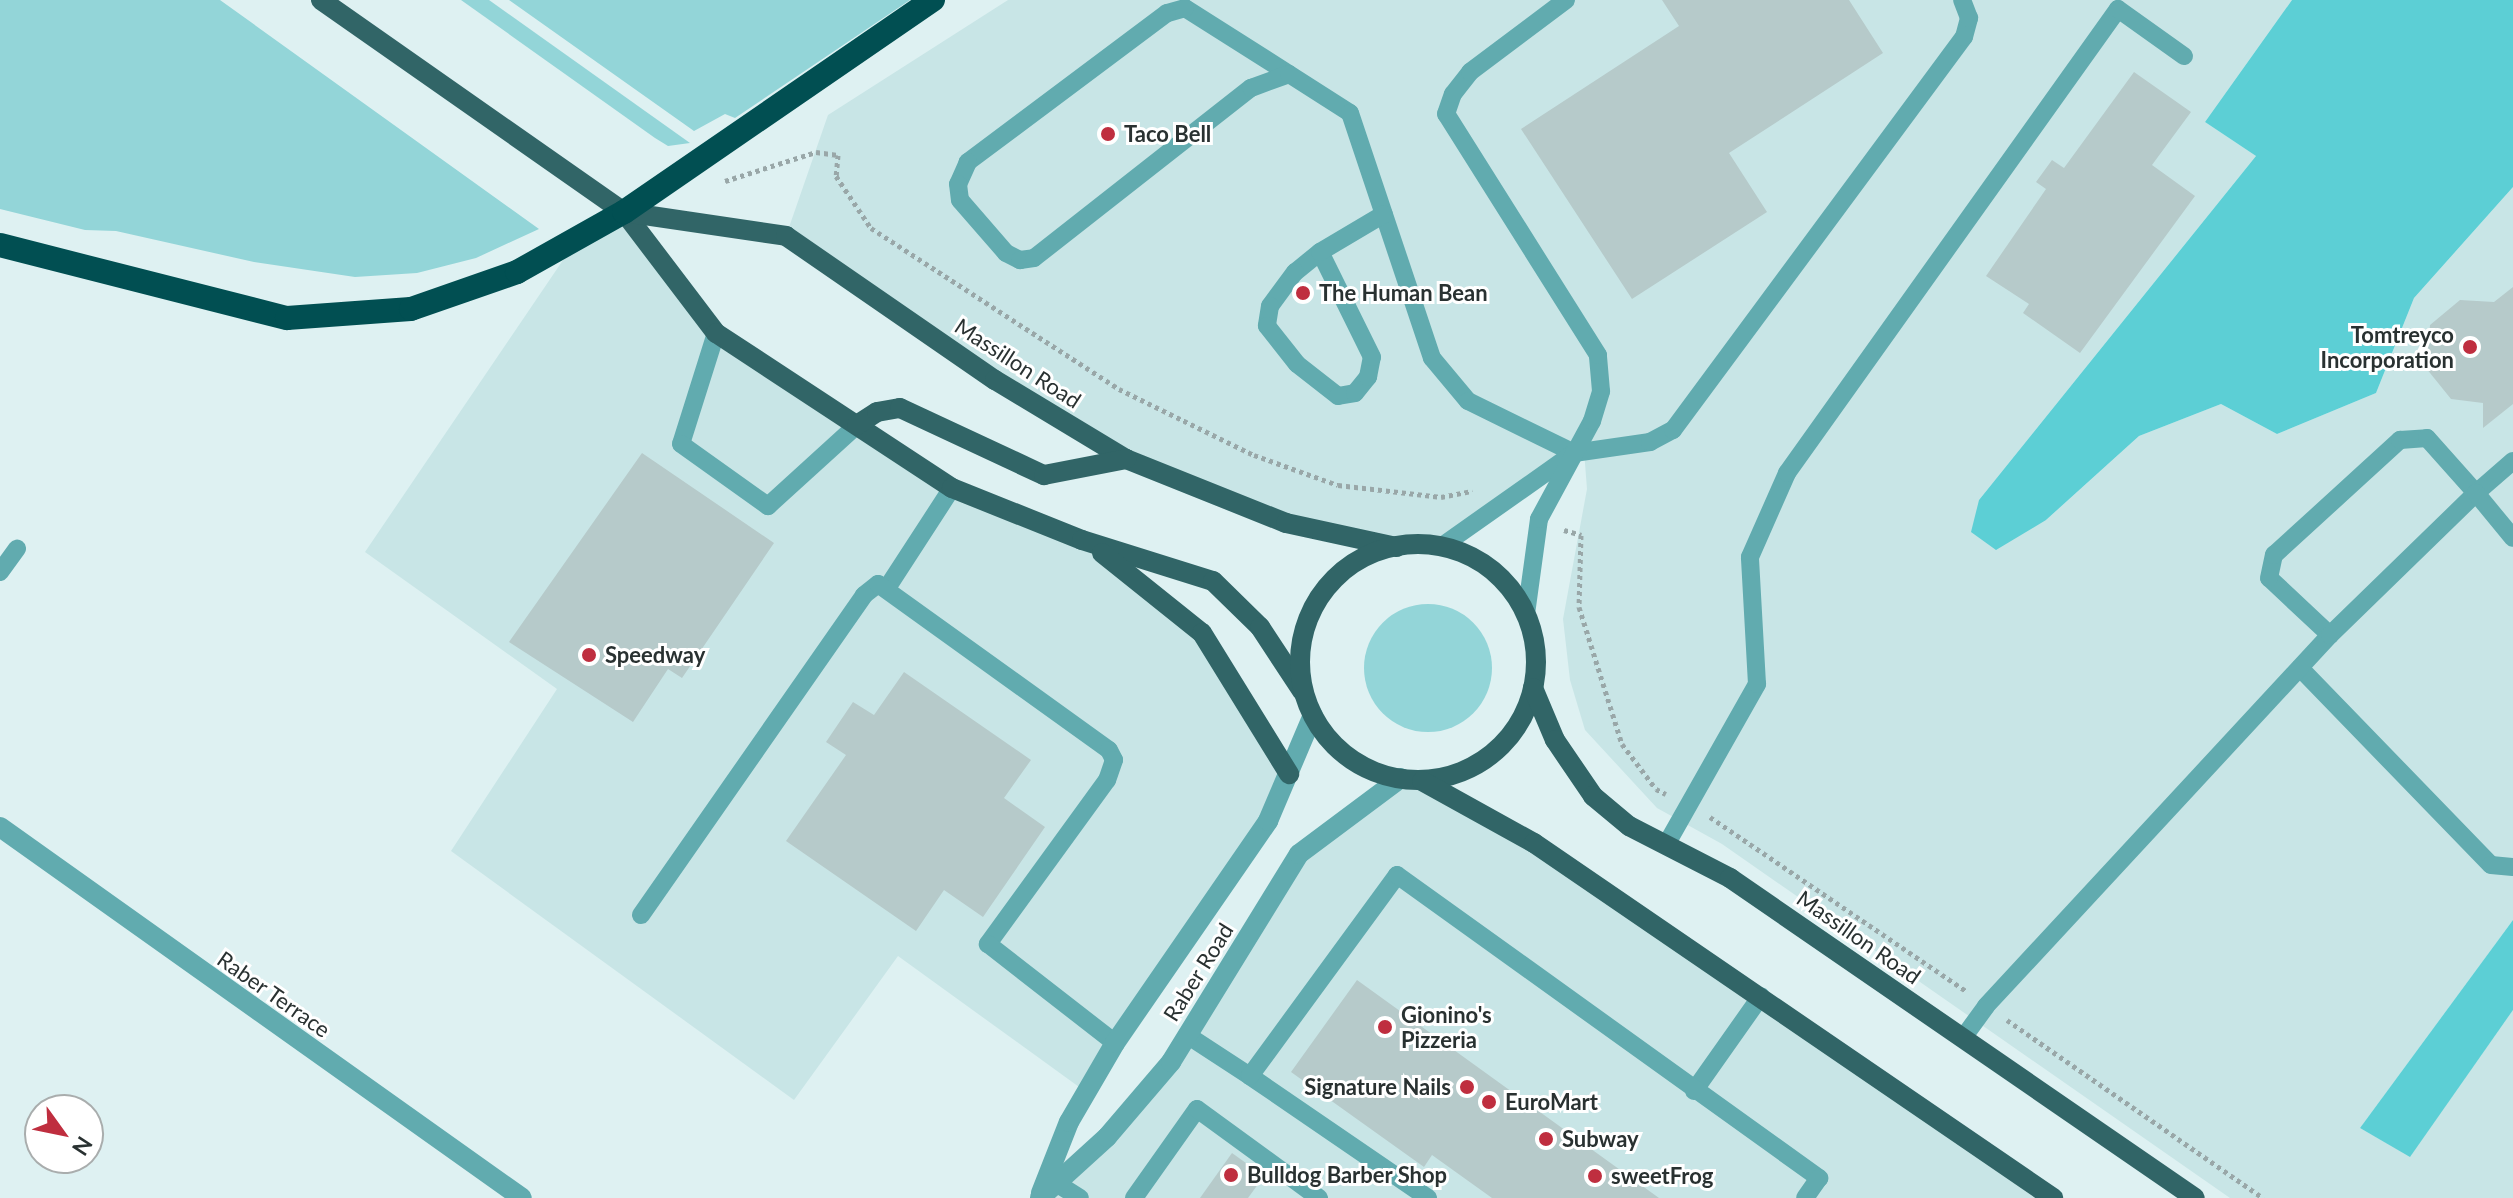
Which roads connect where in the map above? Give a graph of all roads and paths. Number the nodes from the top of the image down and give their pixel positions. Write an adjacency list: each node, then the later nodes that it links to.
1 (321, 0): 8 (main road, Massillon Road)
2 (933, 0): 8 (highway)
3 (1566, 0): 14 (lane)
4 (1962, 0): 14 (lane)
5 (2184, 56): 36 (lane)
6 (1289, 74): 6 (lane); 9 (lane)
7 (816, 152): 19 (path)
8 (624, 212): 10 (highway); 12 (main road, Massillon Road); 15 (main road, Massillon Road)
9 (1384, 214): 11 (lane); 14 (lane)
10 (0, 245)
11 (1320, 252): 11 (lane)
12 (716, 333): 13 (main road, Massillon Road); 13 (lane)
13 (857, 425): 15 (main road); 17 (main road, Massillon Road)
14 (1574, 453): 19 (lane); 20 (lane)
15 (1126, 459): 24 (main road, Massillon Road)
16 (2513, 461): 18 (lane)
17 (952, 488): 22 (main road, Massillon Road); 27 (lane)
18 (2476, 493): 21 (lane); 29 (lane); 29 (lane)
19 (1509, 500): 23 (lane)
20 (1538, 524): 28 (lane); 36 (path)
21 (2513, 538)
22 (1082, 540): 32 (main road, Massillon Road); 34 (main road)
23 (1442, 546): 24 (main road); 28 (main road)
24 (1396, 547): 32 (main road)
25 (17, 549): 26 (lane)
26 (0, 572)
27 (887, 588): 40 (lane); 45 (lane)
28 (1526, 614): 31 (main road)
29 (2330, 635): 30 (lane)
30 (2300, 668): 39 (lane); 42 (lane)
31 (1533, 688): 35 (main road); 38 (main road, Massillon Road)
32 (1302, 691): 33 (main road)
33 (1313, 715): 34 (street, Raber Road); 35 (main road)
34 (1289, 774): 45 (street, Raber Road)
35 (1411, 779): 41 (main road); 43 (street, Raber Road)
36 (1688, 805): 38 (lane); 42 (path)
37 (0, 827): 50 (street, Raber Terrace)
38 (1666, 845): 44 (main road, Massillon Road)
39 (2513, 867)
40 (641, 915)
41 (1761, 996): 47 (lane); 49 (main road)
42 (1986, 1006): 44 (lane); 58 (path)
43 (1187, 1035): 46 (lane); 48 (street, Raber Road)
44 (1963, 1038): 57 (main road, Massillon Road)
45 (1115, 1043): 51 (street, Raber Road)
46 (1250, 1076): 47 (lane); 55 (lane)
47 (1694, 1091): 56 (lane)
48 (1056, 1183): 51 (street, Raber Road); 52 (lane)
49 (2041, 1195)
50 (522, 1198)
51 (1040, 1198)
52 (1080, 1198)
53 (1134, 1198): 54 (lane)
54 (1319, 1198)
55 (1428, 1198)
56 (1805, 1198)
57 (2195, 1198)
58 (2263, 1198)

